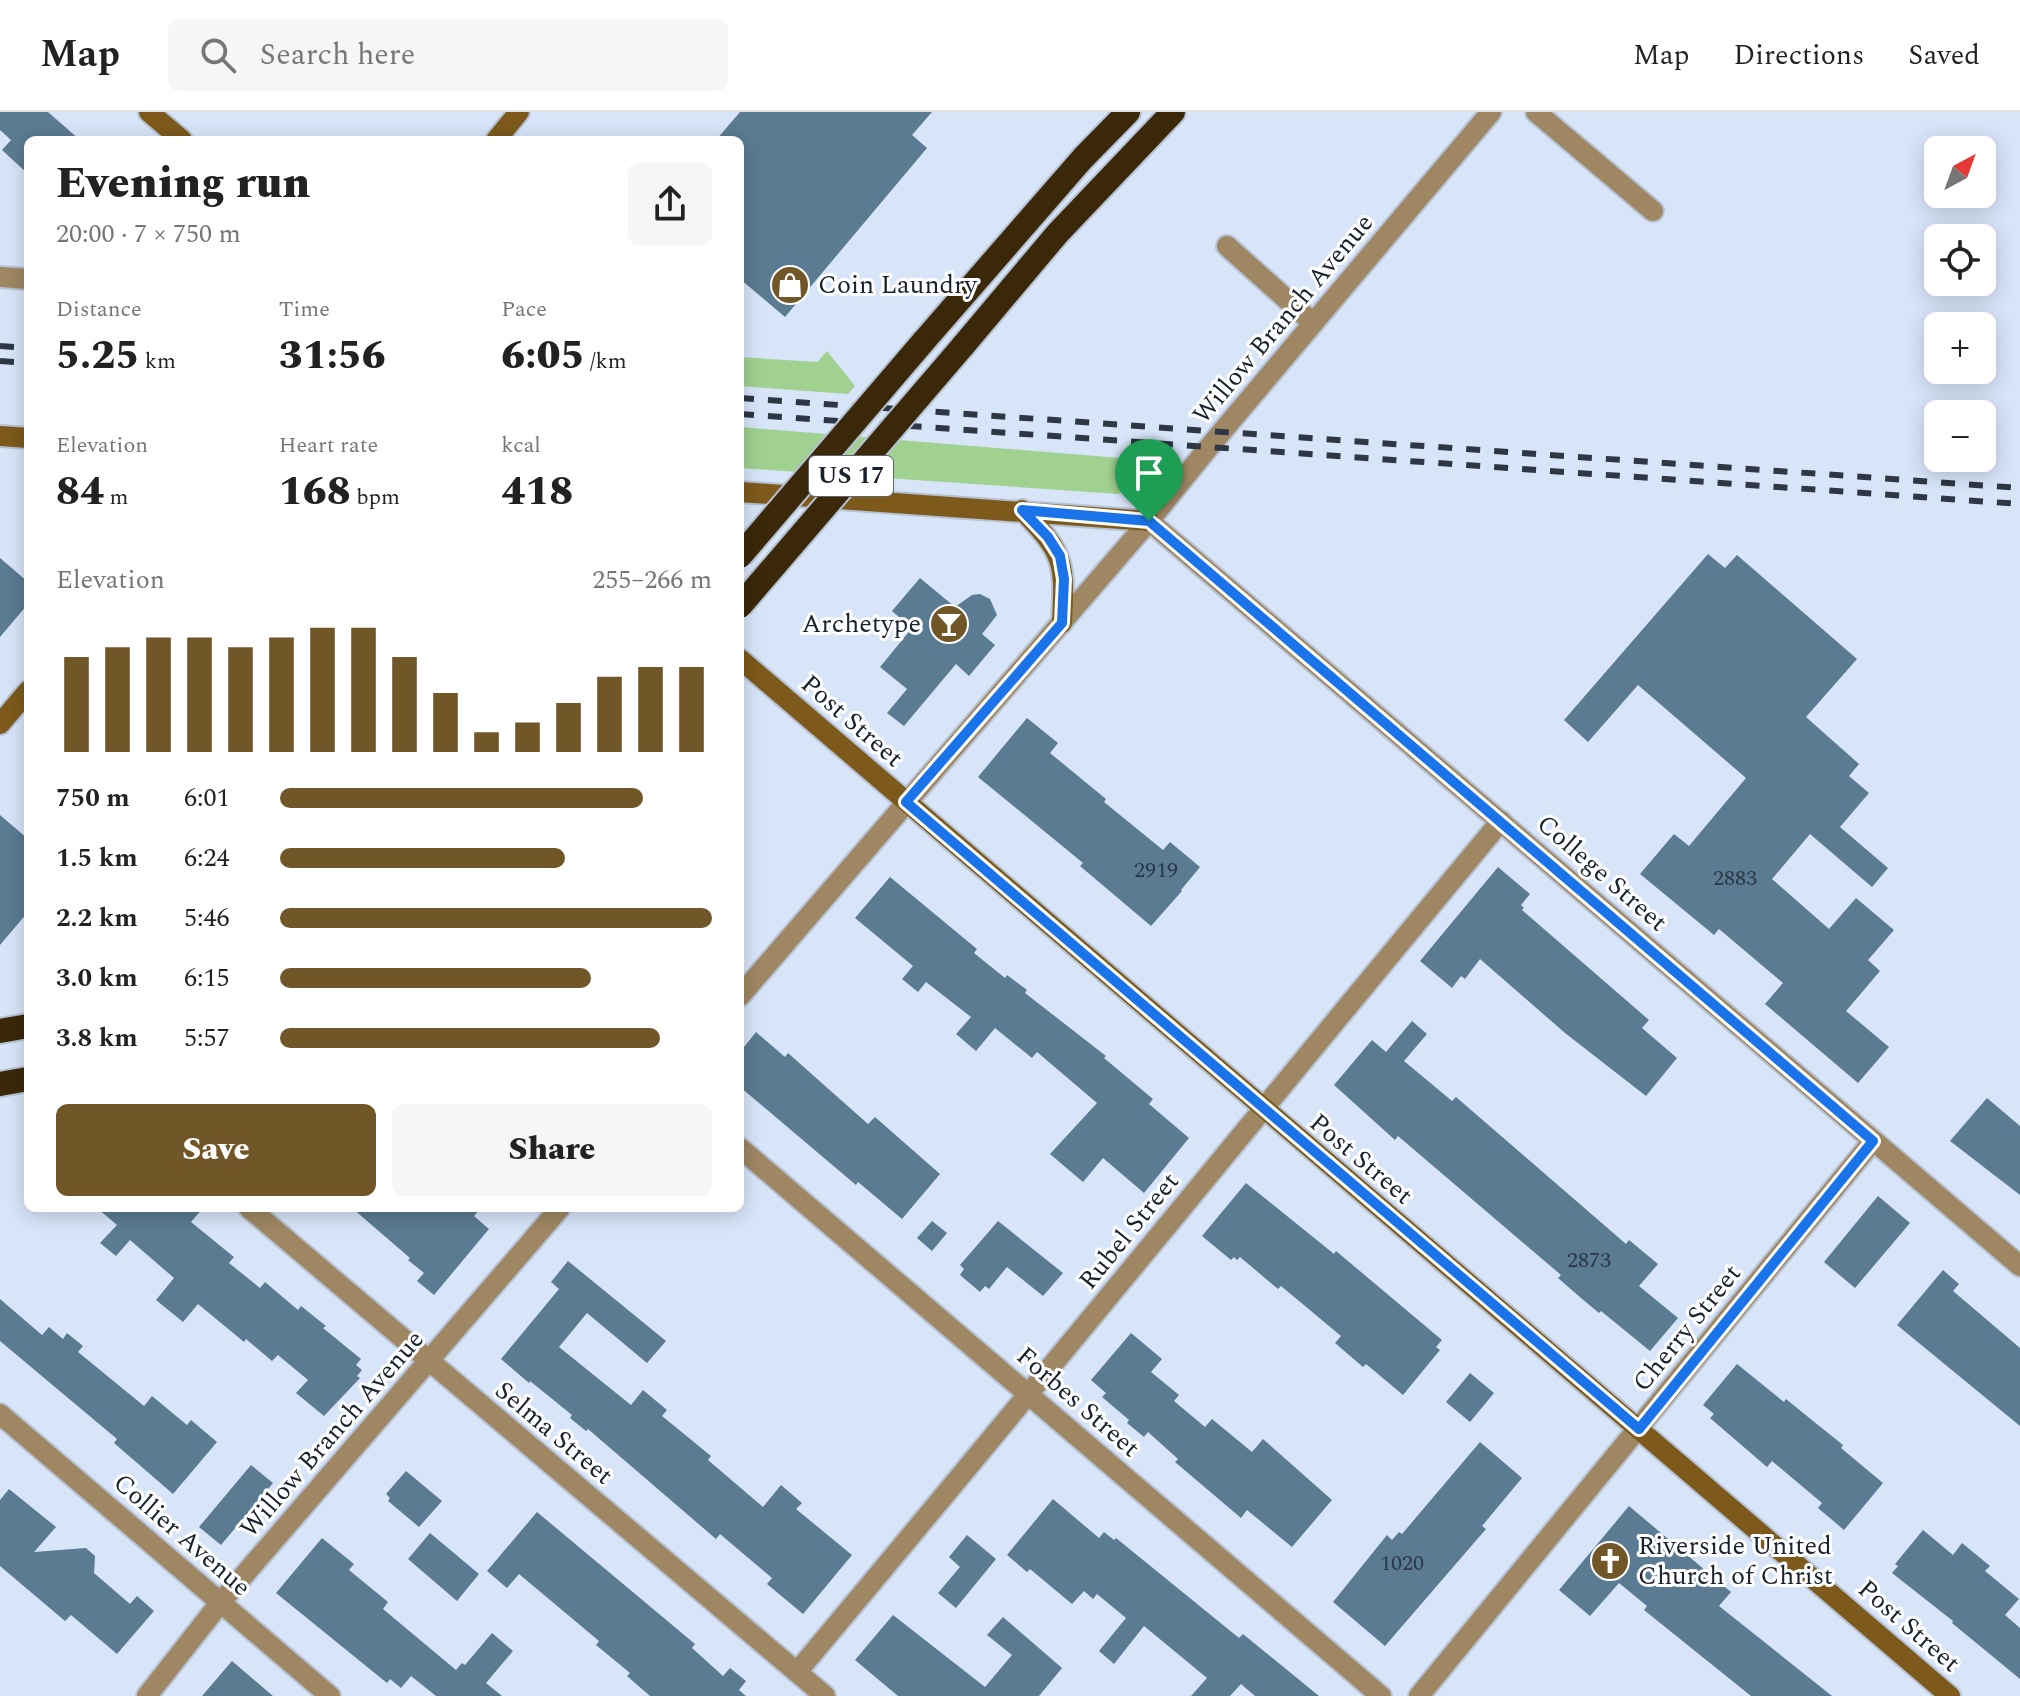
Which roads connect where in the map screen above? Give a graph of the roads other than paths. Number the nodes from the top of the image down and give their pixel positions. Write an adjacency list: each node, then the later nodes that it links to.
1 (149, 112): 7 (street)
2 (519, 112): 8 (street)
3 (1128, 112): 19 (highway, US 17, bridge)
4 (1173, 112): 20 (highway, US 17, bridge)
5 (1491, 112): 13 (street, Willow Branch Avenue)
6 (1536, 112): 9 (street)
7 (177, 136)
8 (499, 136)
9 (1653, 211)
10 (1227, 246): 13 (street)
11 (0, 277): 12 (street)
12 (24, 279)
13 (1313, 323): 18 (street, Willow Branch Avenue)
14 (0, 436): 15 (street)
15 (24, 438)
16 (744, 492): 17 (street)
17 (1022, 510): 18 (street); 21 (street)
18 (1149, 521): 21 (street, Willow Branch Avenue); 26 (street, College Street)
19 (744, 551)
20 (744, 601)
21 (1062, 623): 25 (street, Willow Branch Avenue)
22 (744, 662): 25 (street, Post Street)
23 (24, 696): 24 (street)
24 (0, 724)
25 (906, 802): 27 (street, Willow Branch Avenue); 32 (street, Post Street)
26 (1501, 821): 32 (street, Rubel Street); 33 (street, College Street)
27 (744, 991)
28 (24, 1027): 29 (highway)
29 (0, 1031)
30 (24, 1080): 31 (highway)
31 (0, 1084)
32 (1262, 1109): 39 (street, Rubel Street); 41 (street, Post Street)
33 (1873, 1141): 37 (street, College Street); 41 (street, Cherry Street)
34 (744, 1151): 39 (street, Forbes Street)
35 (254, 1212): 38 (street, Selma Street)
36 (557, 1212): 38 (street, Willow Branch Avenue)
37 (2020, 1266)
38 (429, 1362): 42 (street, Willow Branch Avenue); 43 (street, Selma Street)
39 (1030, 1395): 43 (street, Rubel Street); 47 (street, Forbes Street)
40 (0, 1414): 42 (street, Collier Avenue)
41 (1639, 1429): 48 (street, Cherry Street); 49 (street, Post Street)
42 (220, 1603): 44 (street, Willow Branch Avenue); 45 (street, Collier Avenue)
43 (797, 1672): 46 (street, Selma Street)
44 (147, 1696)
45 (330, 1696)
46 (825, 1696)
47 (1381, 1696)
48 (1419, 1696)
49 (1950, 1696)

